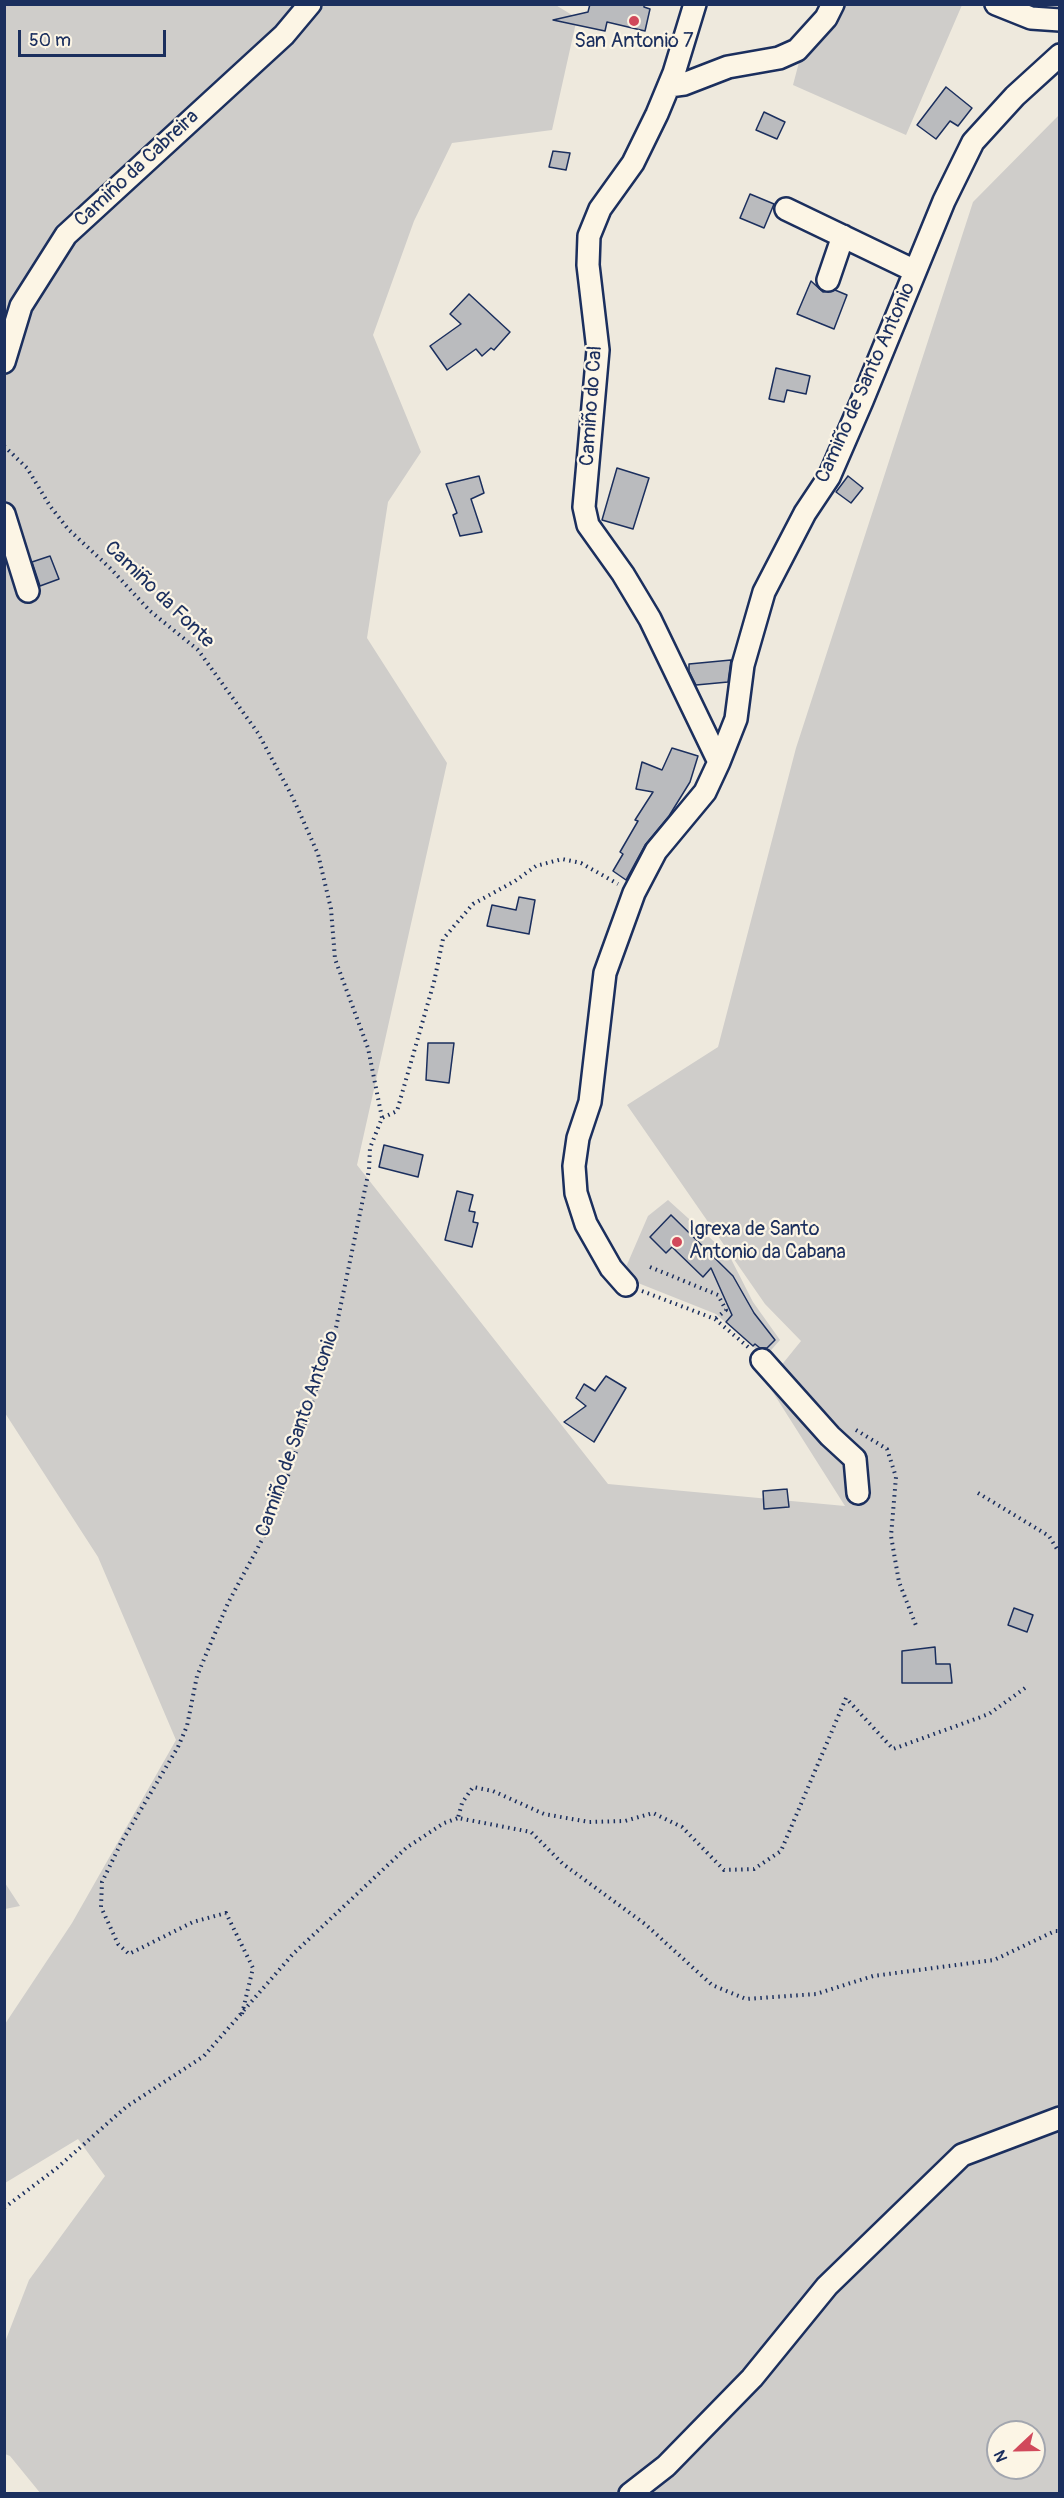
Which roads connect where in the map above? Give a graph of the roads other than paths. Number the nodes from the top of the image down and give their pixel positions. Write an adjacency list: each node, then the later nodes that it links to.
1 (310, 4): 12 (street, Camiño da Cabreira)
2 (695, 4): 7 (street, Camiño do Cal)
3 (833, 4): 7 (street)
4 (996, 4): 5 (street)
5 (1059, 20)
6 (1059, 55): 10 (street, Camiño de Santo Antonio)
7 (669, 86): 15 (street, Camiño do Cal)
8 (786, 209): 9 (street)
9 (843, 236): 10 (street); 11 (street)
10 (915, 271): 15 (street, Camiño de Santo Antonio)
11 (828, 280)
12 (4, 362)
13 (4, 514): 14 (street)
14 (28, 591)
15 (720, 762): 16 (street, Camiño de Santo Antonio)
16 (626, 1285)
17 (762, 1360): 18 (street)
18 (858, 1493)
19 (1059, 2118): 20 (street)
20 (630, 2493)

